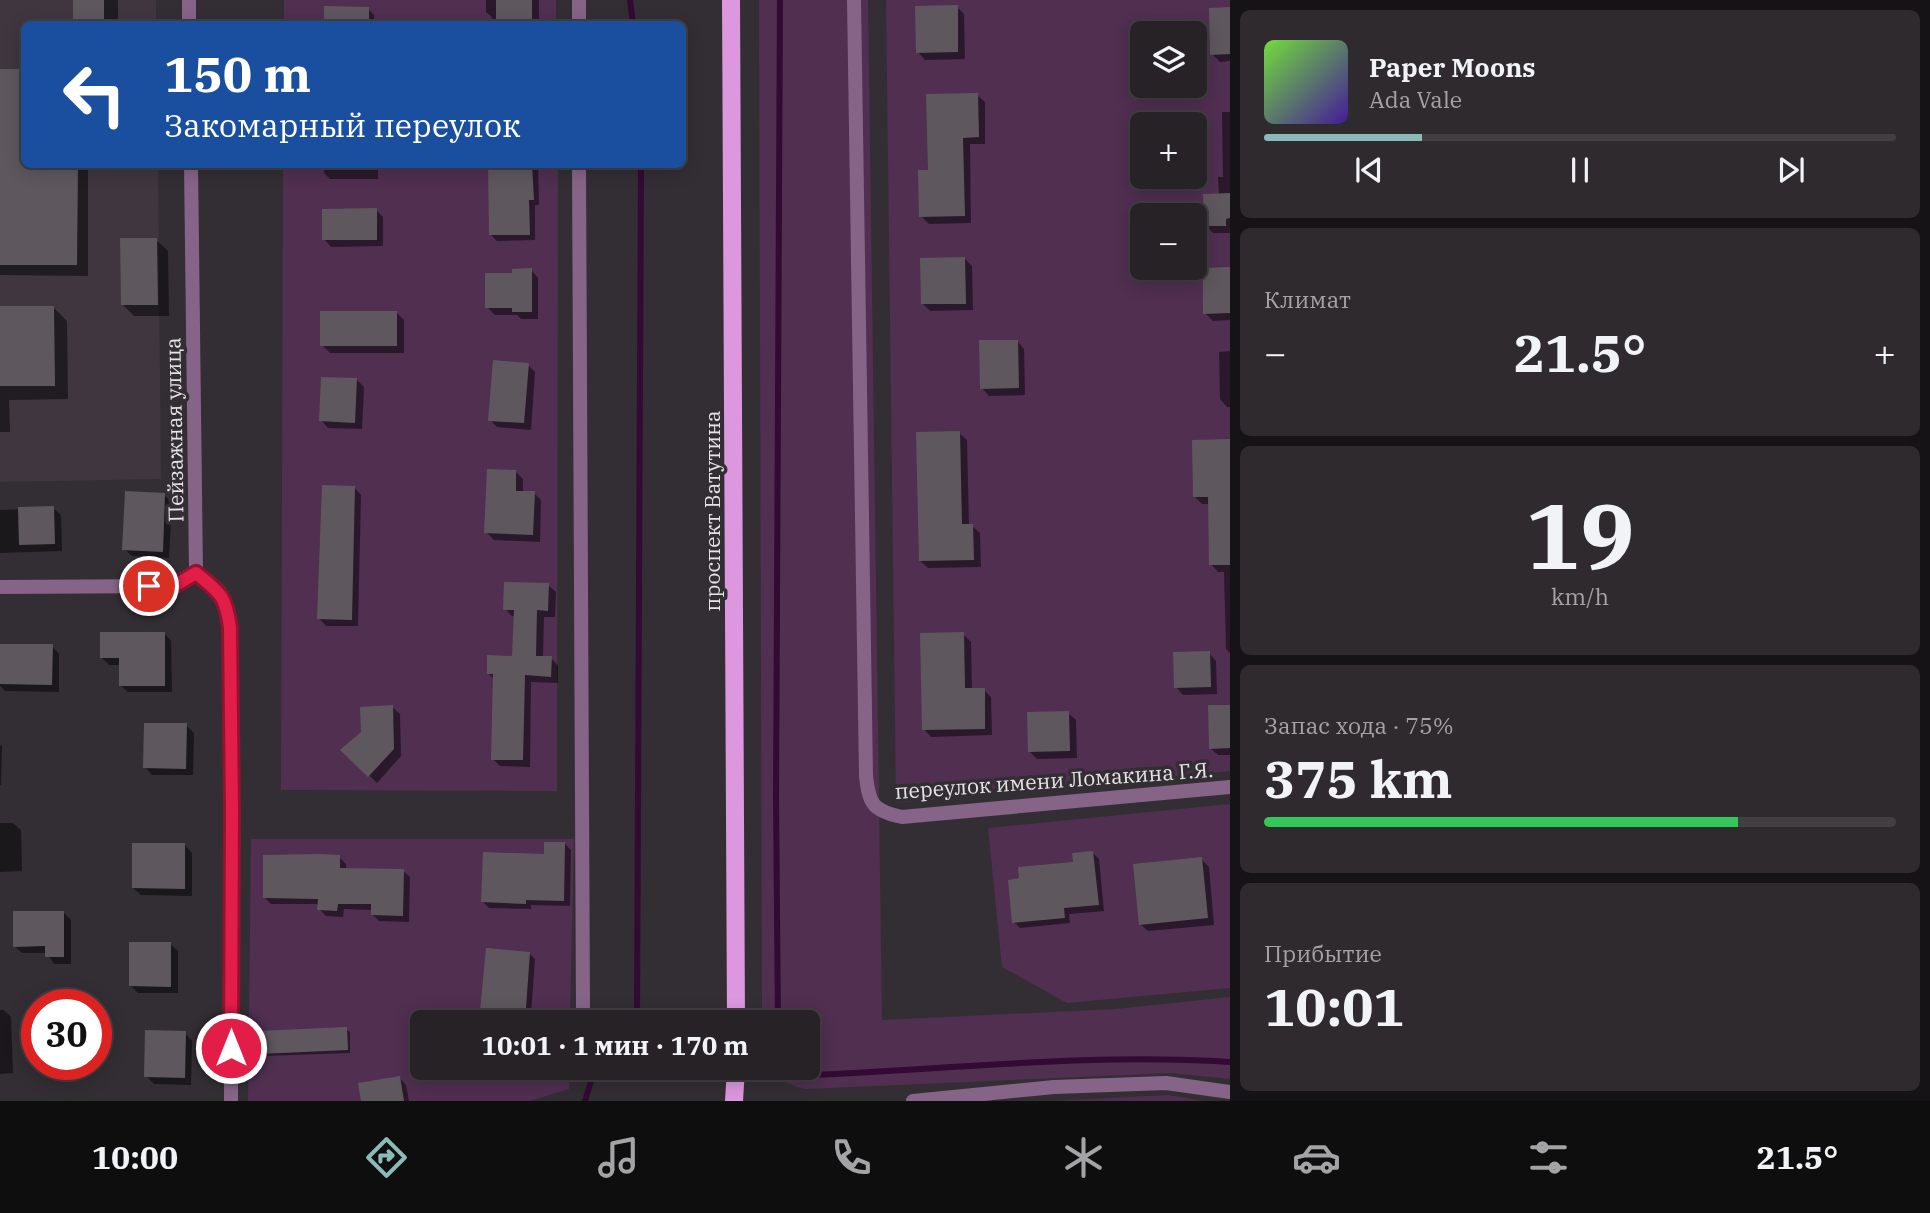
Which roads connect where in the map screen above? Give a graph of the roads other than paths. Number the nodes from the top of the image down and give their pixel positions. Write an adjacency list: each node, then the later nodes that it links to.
1 (189, 0): 5 (street)
2 (579, 0): 6 (street)
3 (731, 0): 13 (main road, проспект Ватутина)
4 (854, 0): 11 (street, переулок имени Ломакина Г.Я.)
5 (189, 21)
6 (579, 21)
7 (191, 168): 9 (street, Пейзажная улица)
8 (579, 168): 12 (street)
9 (196, 573): 10 (street); 16 (street)
10 (0, 587)
11 (1230, 787)
12 (583, 1010)
13 (736, 1010)
14 (735, 1080): 17 (main road)
15 (1230, 1092): 18 (street)
16 (231, 1101)
17 (734, 1101)
18 (913, 1101)

